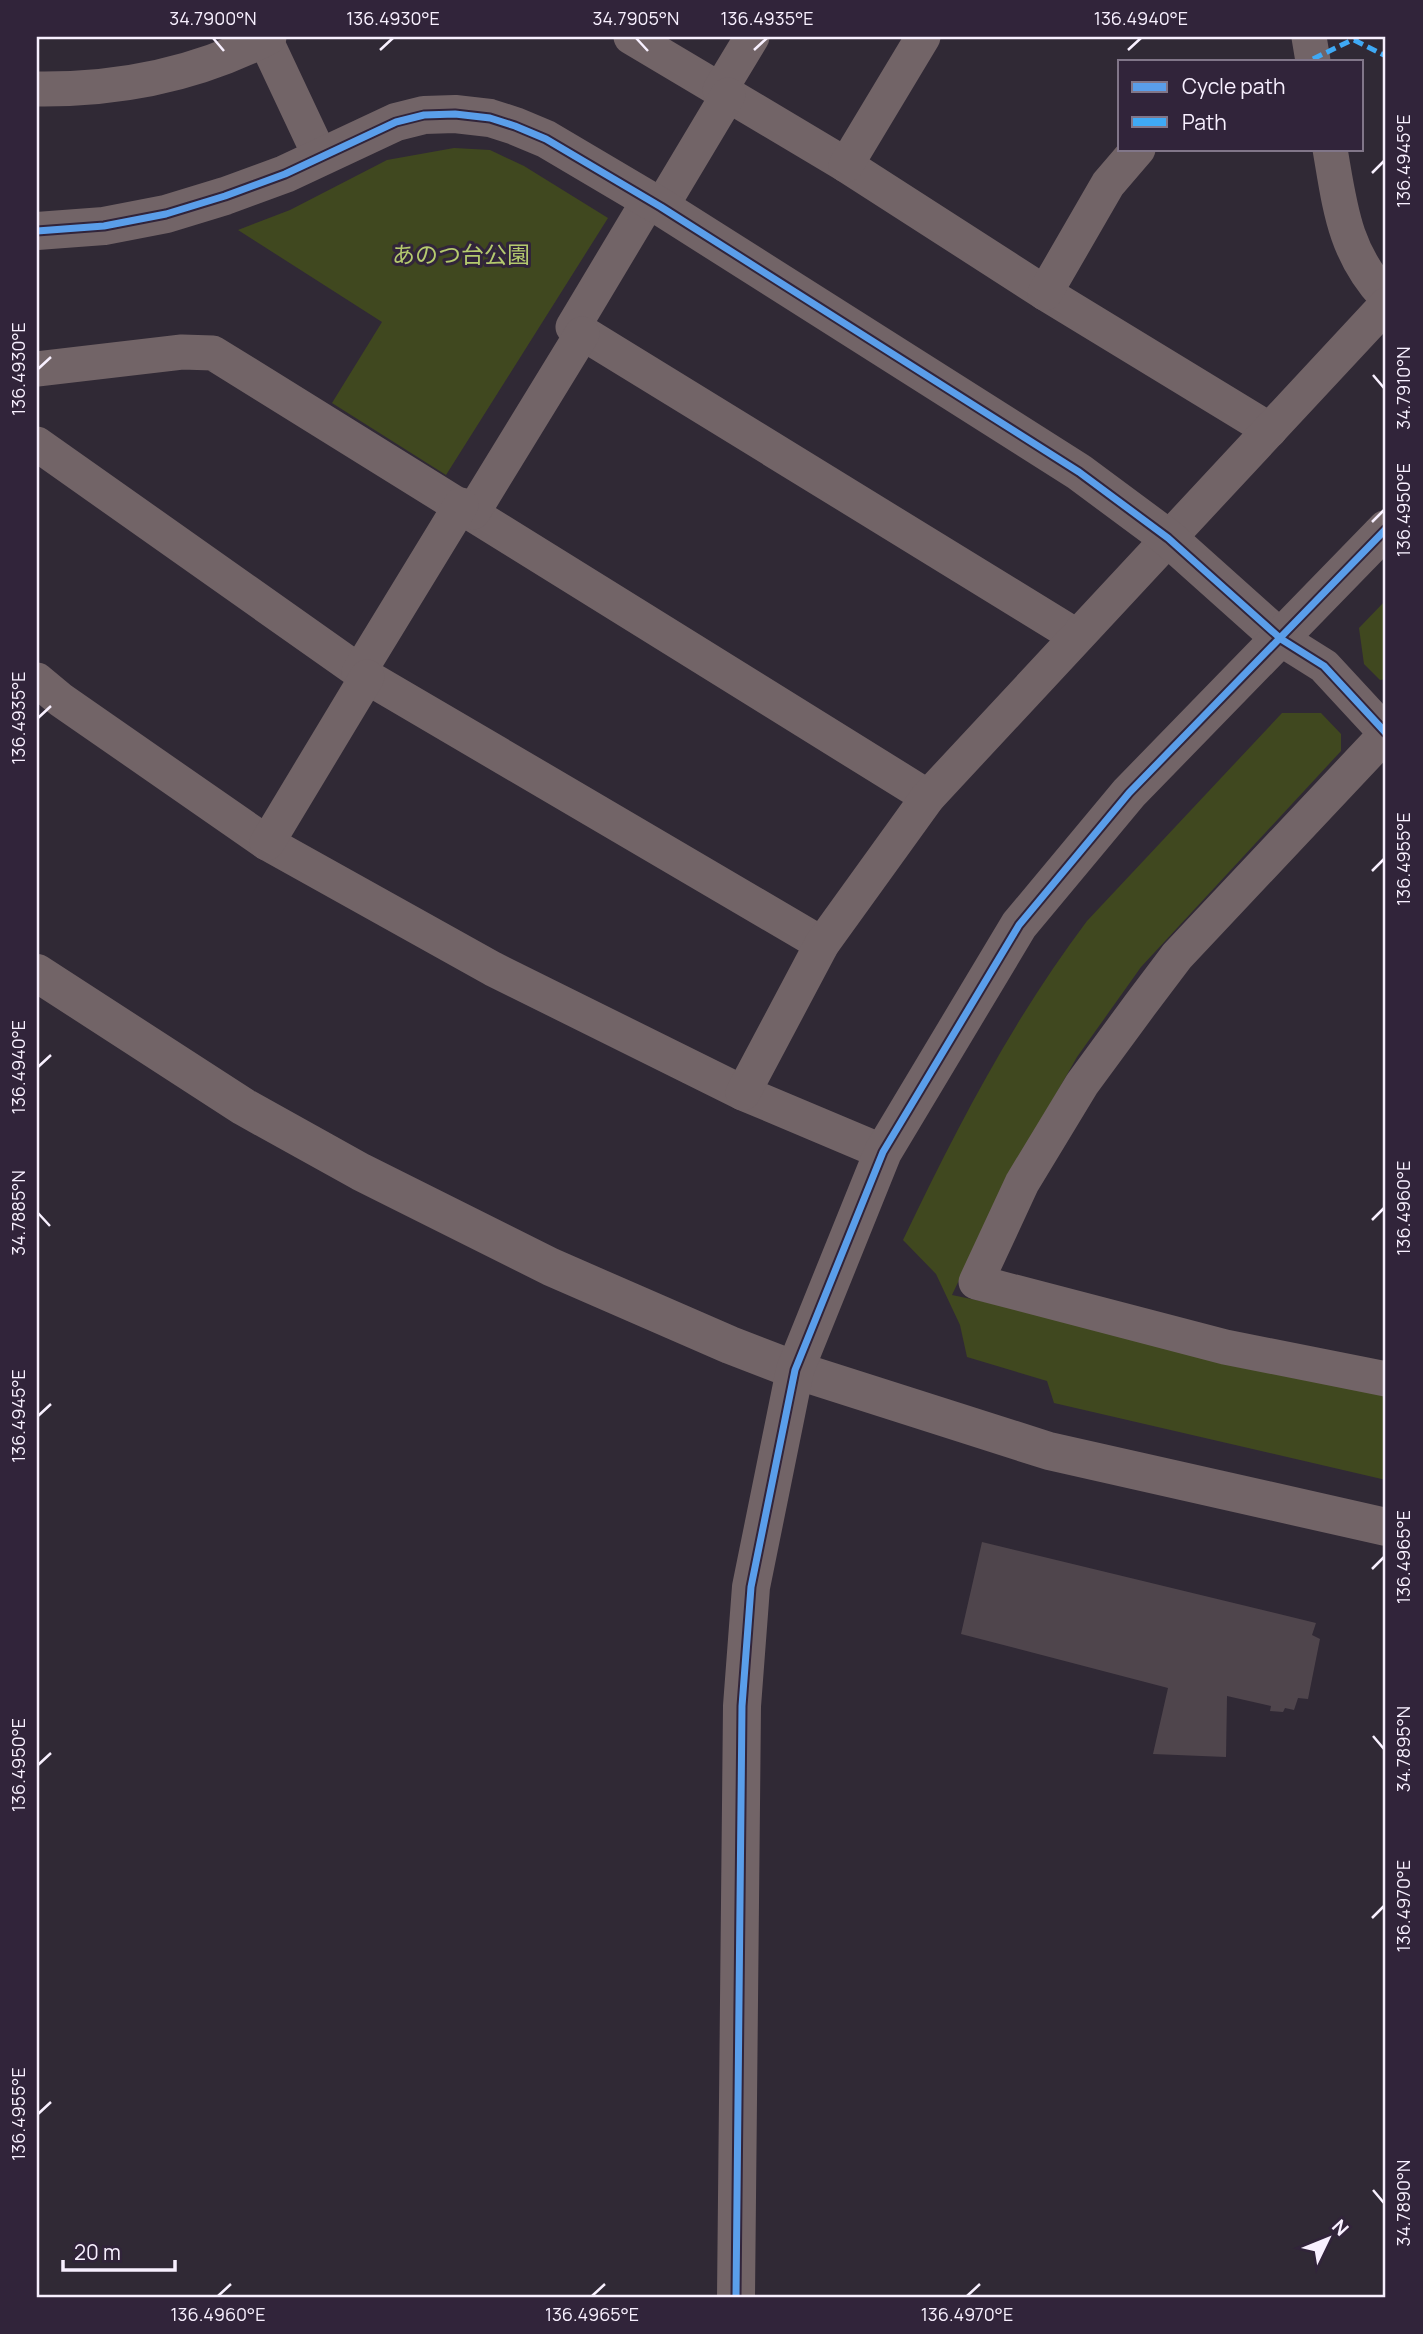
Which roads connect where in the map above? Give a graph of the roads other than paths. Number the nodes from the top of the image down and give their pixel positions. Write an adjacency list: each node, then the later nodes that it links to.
1 (631, 37): 8 (street)
2 (752, 37): 8 (street)
3 (923, 37): 12 (street)
4 (1309, 37): 6 (street)
5 (259, 39): 7 (street); 11 (street)
6 (1313, 60)
7 (37, 89)
8 (724, 93): 12 (street); 13 (street)
9 (1137, 150): 15 (street)
10 (1329, 150): 16 (street)
11 (320, 156): 13 (street); 14 (street)
12 (846, 165): 15 (street)
13 (655, 203): 18 (street); 24 (street)
14 (37, 231)
15 (1045, 293): 20 (street)
16 (1386, 297)
17 (1386, 305): 20 (street)
18 (582, 334): 22 (street); 25 (street)
19 (37, 369): 22 (street)
20 (1270, 430): 24 (street)
21 (37, 444): 27 (street)
22 (467, 508): 27 (street); 30 (street)
23 (1386, 529): 26 (street)
24 (1168, 538): 25 (street); 26 (street)
25 (1076, 636): 30 (street)
26 (1281, 639): 29 (street); 35 (street)
27 (363, 674): 31 (street); 32 (street)
28 (37, 680): 31 (street)
29 (1386, 734): 37 (street)
30 (928, 797): 32 (street)
31 (267, 843): 34 (street)
32 (822, 944): 34 (street)
33 (37, 973): 36 (street)
34 (743, 1093): 35 (street)
35 (883, 1152): 36 (street)
36 (795, 1370): 38 (street); 39 (street)
37 (1386, 1379)
38 (1386, 1527)
39 (736, 2297)

